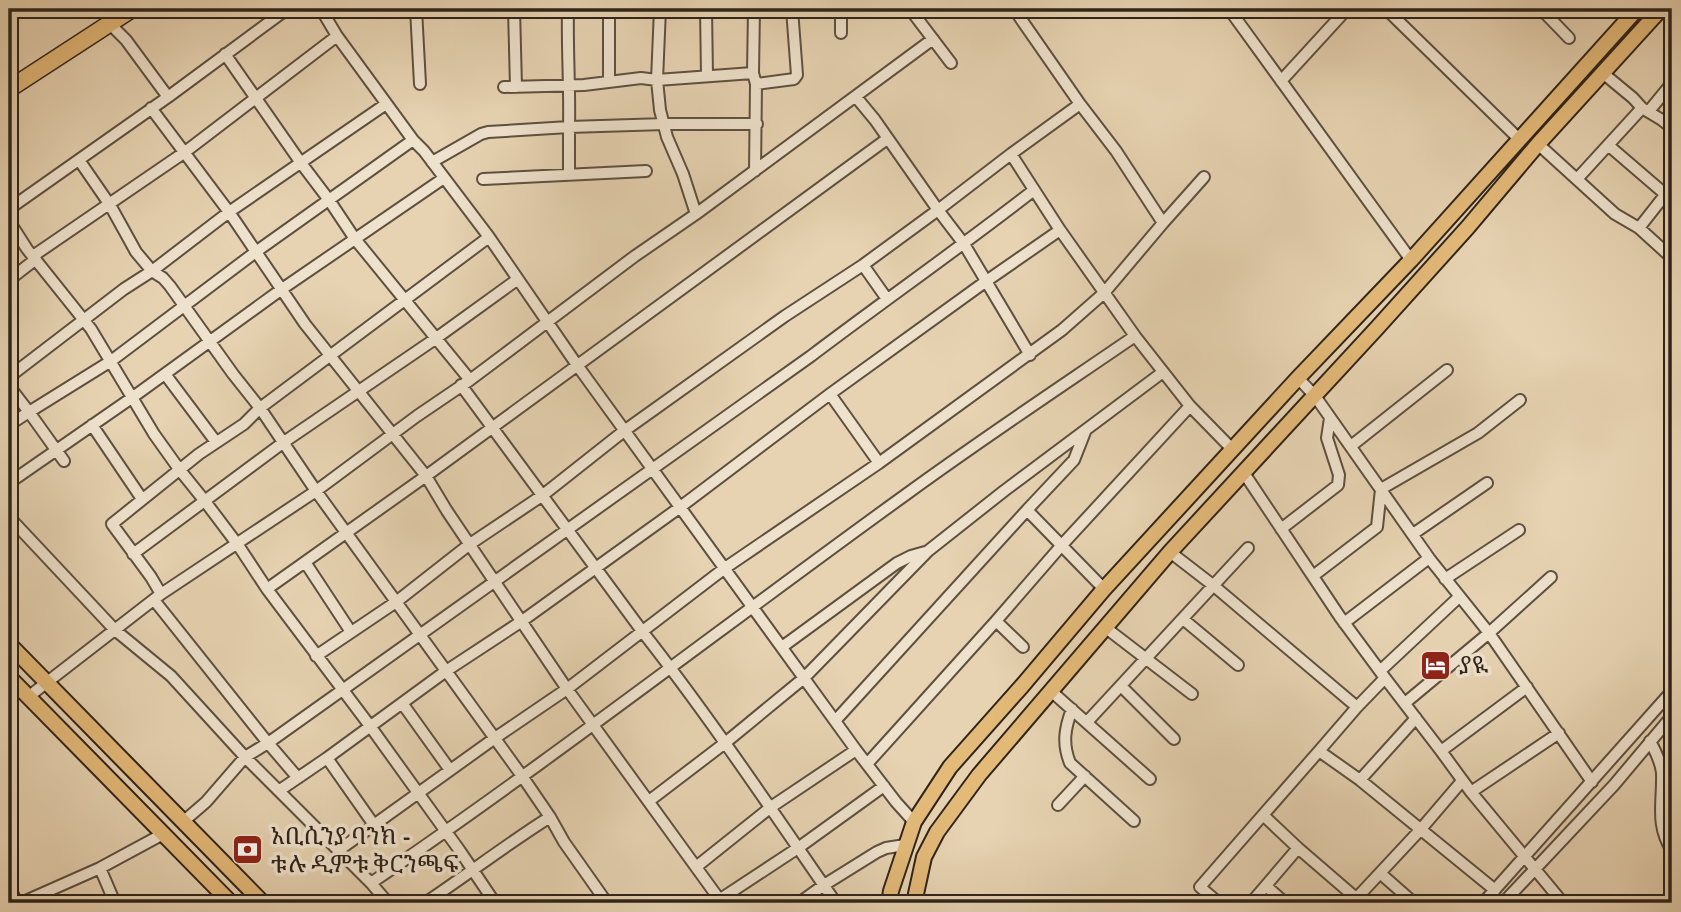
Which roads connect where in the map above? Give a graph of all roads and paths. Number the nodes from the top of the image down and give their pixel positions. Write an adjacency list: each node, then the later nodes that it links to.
1 (132, 9): 22 (highway)
2 (287, 9): 27 (street)
3 (321, 9): 24 (street)
4 (415, 9): 21 (street); 36 (street)
5 (514, 9): 39 (street)
6 (568, 9): 37 (street)
7 (609, 9): 34 (street)
8 (660, 9): 32 (street)
9 (706, 9): 30 (street)
10 (754, 9): 31 (street)
11 (792, 9): 31 (street)
12 (841, 9): 23 (street)
13 (910, 9): 26 (street)
14 (1014, 9): 45 (street)
15 (1229, 9): 33 (street)
16 (1347, 9): 33 (street)
17 (1386, 9): 53 (street)
18 (1541, 9): 25 (street)
19 (1637, 9): 53 (main road)
20 (1661, 9): 29 (main road)
21 (380, 10)
22 (109, 23): 40 (highway); 41 (street)
23 (841, 33)
24 (337, 36): 43 (street); 44 (street)
25 (1569, 38)
26 (933, 39): 28 (street); 42 (street)
27 (225, 54): 41 (street); 43 (street)
28 (951, 63)
29 (1604, 74): 47 (street); 55 (main road)
30 (707, 76): 31 (street); 32 (street)
31 (755, 78): 49 (street)
32 (657, 80): 34 (street); 48 (street)
33 (1281, 81): 87 (street)
34 (610, 82): 37 (street)
35 (1672, 83): 47 (street)
36 (421, 84)
37 (569, 86): 39 (street); 50 (street)
38 (504, 87): 39 (street)
39 (516, 87)
40 (9, 89)
41 (168, 97): 46 (street)
42 (856, 97): 52 (street); 63 (street)
43 (256, 98): 57 (street); 61 (street)
44 (386, 104): 54 (street); 61 (street)
45 (1080, 104): 58 (street); 78 (street)
46 (151, 108): 57 (street); 59 (street)
47 (1646, 110): 51 (street); 56 (street)
48 (665, 124): 49 (street); 50 (street); 76 (street)
49 (757, 124): 63 (street)
50 (569, 127): 60 (street); 64 (street)
51 (1672, 128)
52 (887, 139): 74 (street); 106 (street)
53 (1519, 139): 87 (main road)
54 (413, 140): 60 (street); 71 (street)
55 (1538, 144): 68 (street); 116 (main road)
56 (1608, 145): 68 (street); 70 (street)
57 (185, 152): 72 (street); 75 (street)
58 (1011, 154): 69 (street); 74 (street)
59 (79, 160): 72 (street); 73 (street)
60 (432, 162): 66 (street)
61 (301, 163): 71 (street); 75 (street)
62 (646, 171): 64 (street)
63 (755, 171): 76 (street)
64 (569, 175): 67 (street)
65 (1204, 177): 78 (street)
66 (444, 178): 81 (street); 82 (street)
67 (483, 179)
68 (1577, 179): 79 (street)
69 (1034, 190): 80 (street); 83 (street)
70 (1669, 190): 79 (street)
71 (329, 200): 82 (street); 84 (street)
72 (110, 205): 85 (street); 89 (street)
73 (9, 209)
74 (938, 210): 83 (street); 88 (street)
75 (229, 212): 84 (street); 89 (street)
76 (696, 214): 99 (street)
77 (9, 221): 85 (street)
78 (1163, 223): 94 (street)
79 (1639, 228): 86 (street)
80 (1060, 230): 92 (street); 94 (street)
81 (489, 237): 90 (street); 95 (street)
82 (355, 239): 93 (street); 95 (street)
83 (964, 244): 92 (street); 96 (street)
84 (257, 251): 93 (street); 97 (street)
85 (35, 258): 91 (street); 98 (street)
86 (1672, 258)
87 (1411, 260): 111 (main road)
88 (863, 265): 96 (street); 126 (street)
89 (152, 271): 97 (street); 98 (street)
90 (518, 279): 99 (street); 101 (street)
91 (9, 280)
92 (985, 282): 103 (street); 115 (street)
93 (282, 289): 102 (street); 104 (street)
94 (1104, 293): 100 (street); 103 (street)
95 (405, 299): 101 (street); 104 (street)
96 (887, 299): 136 (street)
97 (183, 306): 102 (street); 105 (street)
98 (84, 320): 105 (street); 110 (street)
99 (546, 321): 106 (street); 112 (street)
100 (1135, 336): 108 (street); 176 (street)
101 (435, 339): 112 (street); 114 (street)
102 (210, 342): 109 (street); 120 (street)
103 (1030, 355): 135 (street)
104 (331, 356): 114 (street); 120 (street)
105 (111, 361): 117 (street); 121 (street)
106 (576, 365): 125 (street); 126 (street)
107 (1447, 370): 131 (street)
108 (1163, 372): 119 (street); 127 (street)
109 (165, 374): 117 (street); 129 (street)
110 (9, 377)
111 (1298, 378): 116 (street); 132 (main road)
112 (466, 382): 125 (street); 128 (street)
113 (9, 386): 121 (street)
114 (358, 391): 128 (street); 130 (street)
115 (830, 394): 135 (street); 147 (street)
116 (1315, 396): 122 (street); 138 (main road)
117 (133, 397): 124 (street); 137 (street)
118 (1520, 400): 142 (street)
119 (1190, 406): 132 (street); 157 (street)
120 (260, 408): 129 (street); 130 (street)
121 (29, 412): 123 (street); 133 (street)
122 (1330, 418): 131 (street); 150 (street)
123 (9, 425)
124 (92, 425): 133 (street); 145 (street)
125 (492, 426): 139 (street); 144 (street)
126 (624, 431): 136 (street); 144 (street)
127 (1085, 432): 148 (street); 159 (street)
128 (393, 434): 139 (street); 143 (street)
129 (216, 442): 137 (street)
130 (284, 442): 143 (street); 146 (street)
131 (1351, 446): 142 (street)
132 (1232, 449): 172 (main road)
133 (56, 450): 134 (street); 141 (street)
134 (64, 461)
135 (879, 463): 165 (street)
136 (652, 468): 147 (street); 151 (street)
137 (179, 469): 145 (street); 146 (street)
138 (1244, 473): 150 (street); 160 (main road)
139 (426, 476): 153 (street); 155 (street)
140 (1487, 482): 154 (street)
141 (9, 483)
142 (1381, 489): 154 (street); 166 (street)
143 (316, 491): 153 (street); 156 (street)
144 (543, 495): 151 (street); 155 (street)
145 (142, 499): 161 (street)
146 (204, 500): 156 (street); 161 (street)
147 (679, 508): 164 (street); 165 (street)
148 (1027, 510): 157 (street); 213 (street)
149 (9, 517): 182 (street)
150 (1281, 529): 166 (street)
151 (568, 530): 164 (street); 169 (street)
152 (1519, 530): 168 (street)
153 (346, 533): 163 (street); 175 (street)
154 (1413, 534): 162 (street)
155 (470, 544): 169 (street); 175 (street)
156 (238, 545): 171 (street); 173 (street)
157 (1060, 546): 172 (street); 179 (street)
158 (1248, 548): 170 (street)
159 (928, 551): 189 (street); 197 (street)
160 (1170, 552): 170 (street); 181 (main road)
161 (133, 554): 173 (street)
162 (1429, 558): 168 (street); 180 (street)
163 (305, 562): 171 (street); 184 (street)
164 (597, 567): 178 (street); 183 (street)
165 (725, 568): 176 (street); 183 (street)
166 (1313, 576): 180 (street)
167 (1551, 577): 185 (street)
168 (1445, 579): 174 (street)
169 (495, 582): 178 (street); 186 (street)
170 (1214, 586): 177 (street); 209 (street)
171 (267, 589): 190 (street)
172 (1104, 589): 248 (main road)
173 (157, 597): 182 (street); 221 (street)
174 (1459, 597): 185 (street); 195 (street)
175 (396, 602): 184 (street); 186 (street)
176 (752, 607): 189 (street); 193 (street)
177 (1183, 619): 191 (street); 192 (street)
178 (522, 621): 194 (street); 201 (street)
179 (996, 621): 188 (street); 228 (street)
180 (1345, 623): 195 (street)
181 (1105, 628): 191 (street); 203 (main road)
182 (115, 630): 198 (street); 226 (street)
183 (642, 631): 193 (street); 201 (street)
184 (351, 632): 190 (street)
185 (1489, 633): 200 (street); 208 (street)
186 (419, 634): 194 (street); 202 (street)
187 (9, 644): 198 (main road)
188 (1023, 647)
189 (782, 648): 197 (street)
190 (316, 656): 202 (street)
191 (1146, 659): 199 (street); 205 (street)
192 (1238, 666)
193 (670, 667): 215 (street); 222 (street)
194 (446, 671): 207 (street); 218 (street)
195 (1382, 675): 208 (street); 209 (street)
196 (9, 677): 206 (main road)
197 (804, 678): 213 (street); 222 (street)
198 (47, 682): 206 (street); 246 (main road)
199 (1121, 686): 214 (street); 219 (street)
200 (1527, 687): 217 (street); 225 (street)
201 (567, 689): 215 (street); 218 (street)
202 (342, 690): 216 (street); 221 (street)
203 (1051, 691): 210 (street); 282 (main road)
204 (1672, 691): 236 (street)
205 (1192, 694)
206 (28, 697): 252 (main road)
207 (402, 703): 216 (street); 229 (street)
208 (1405, 704): 212 (street)
209 (1357, 707): 224 (street)
210 (1072, 709): 214 (street); 231 (street)
211 (1672, 716): 220 (street)
212 (1416, 718): 225 (street); 234 (street)
213 (835, 721): 223 (street)
214 (1087, 722): 233 (street)
215 (594, 725): 230 (street); 241 (street)
216 (369, 726): 227 (street); 240 (street)
217 (1559, 733): 236 (street); 239 (street)
218 (495, 738): 229 (street); 230 (street)
219 (1174, 739)
220 (1650, 741): 257 (street); 261 (street)
221 (268, 743): 226 (street); 232 (street)
222 (724, 743): 241 (street); 243 (street)
223 (856, 750): 228 (street); 243 (street)
224 (1319, 751): 234 (street); 244 (street)
225 (1441, 751): 235 (street)
226 (245, 757): 238 (street); 246 (street)
227 (327, 758): 232 (street); 249 (street)
228 (867, 764): 237 (street)
229 (450, 770): 240 (street)
230 (522, 776): 245 (street); 251 (street)
231 (1085, 776): 242 (street); 247 (street)
232 (298, 778): 238 (street)
233 (1150, 779)
234 (1360, 780): 250 (street)
235 (1462, 781): 239 (street); 250 (street)
236 (1592, 782): 258 (street)
237 (884, 786): 248 (street); 254 (street)
238 (280, 790): 256 (street)
239 (1471, 792): 258 (street)
240 (417, 793): 249 (street); 251 (street)
241 (649, 801): 260 (street)
242 (1058, 806)
243 (771, 807): 254 (street); 260 (street)
244 (1263, 815): 255 (street); 283 (street)
245 (550, 817): 262 (street); 278 (street)
246 (184, 821): 274 (main road)
247 (1134, 821)
248 (914, 822): 253 (main road)
249 (374, 825): 256 (street)
250 (1421, 829): 263 (street); 268 (street)
251 (445, 832): 262 (street); 264 (street)
252 (163, 834): 259 (street); 273 (main road)
253 (905, 845): 265 (street); 281 (main road)
254 (798, 848): 265 (street); 269 (street)
255 (1298, 848): 267 (street); 270 (street)
256 (339, 850): 264 (street)
257 (1672, 851)
258 (1524, 857): 261 (street); 268 (street)
259 (100, 867): 271 (street); 272 (street)
260 (696, 867): 269 (street)
261 (1534, 870): 288 (street); 289 (street)
262 (472, 871): 276 (street); 277 (street)
263 (1380, 873): 270 (street); 286 (street)
264 (371, 883): 275 (street)
265 (824, 885): 279 (street); 280 (street)
266 (9, 886): 271 (street)
267 (1266, 886): 284 (street); 285 (street)
268 (1495, 890): 287 (street)
269 (720, 901)
270 (1354, 901)
271 (19, 903)
272 (115, 903)
273 (231, 903)
274 (263, 903)
275 (388, 903)
276 (425, 903)
277 (495, 903)
278 (607, 903)
279 (799, 903)
280 (836, 903)
281 (889, 903)
282 (914, 903)
283 (1219, 903)
284 (1251, 903)
285 (1285, 903)
286 (1414, 903)
287 (1483, 903)
288 (1503, 903)
289 (1563, 903)

